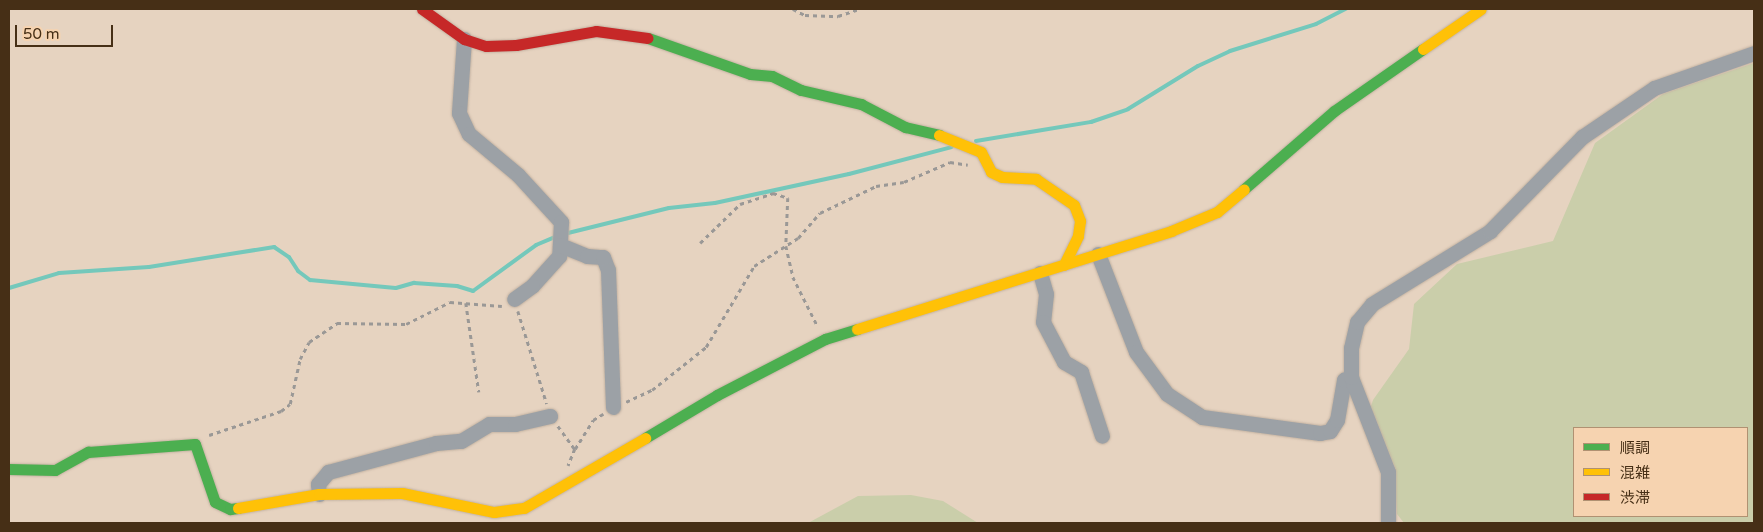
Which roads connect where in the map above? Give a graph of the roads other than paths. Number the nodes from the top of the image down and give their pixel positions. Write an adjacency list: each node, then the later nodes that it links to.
1 (422, 9): 3 (street)
2 (1481, 9): 6 (street)
3 (464, 39): 5 (street); 7 (street)
4 (1754, 53): 10 (street)
5 (560, 245): 9 (street); 11 (street)
6 (1098, 254): 7 (street); 10 (street)
7 (1064, 265): 8 (street)
8 (1040, 273): 13 (street); 15 (street)
9 (514, 299)
10 (1351, 377): 16 (street)
11 (613, 407)
12 (550, 416): 15 (street)
13 (1102, 436)
14 (9, 469): 15 (street)
15 (319, 494)
16 (1388, 523)

